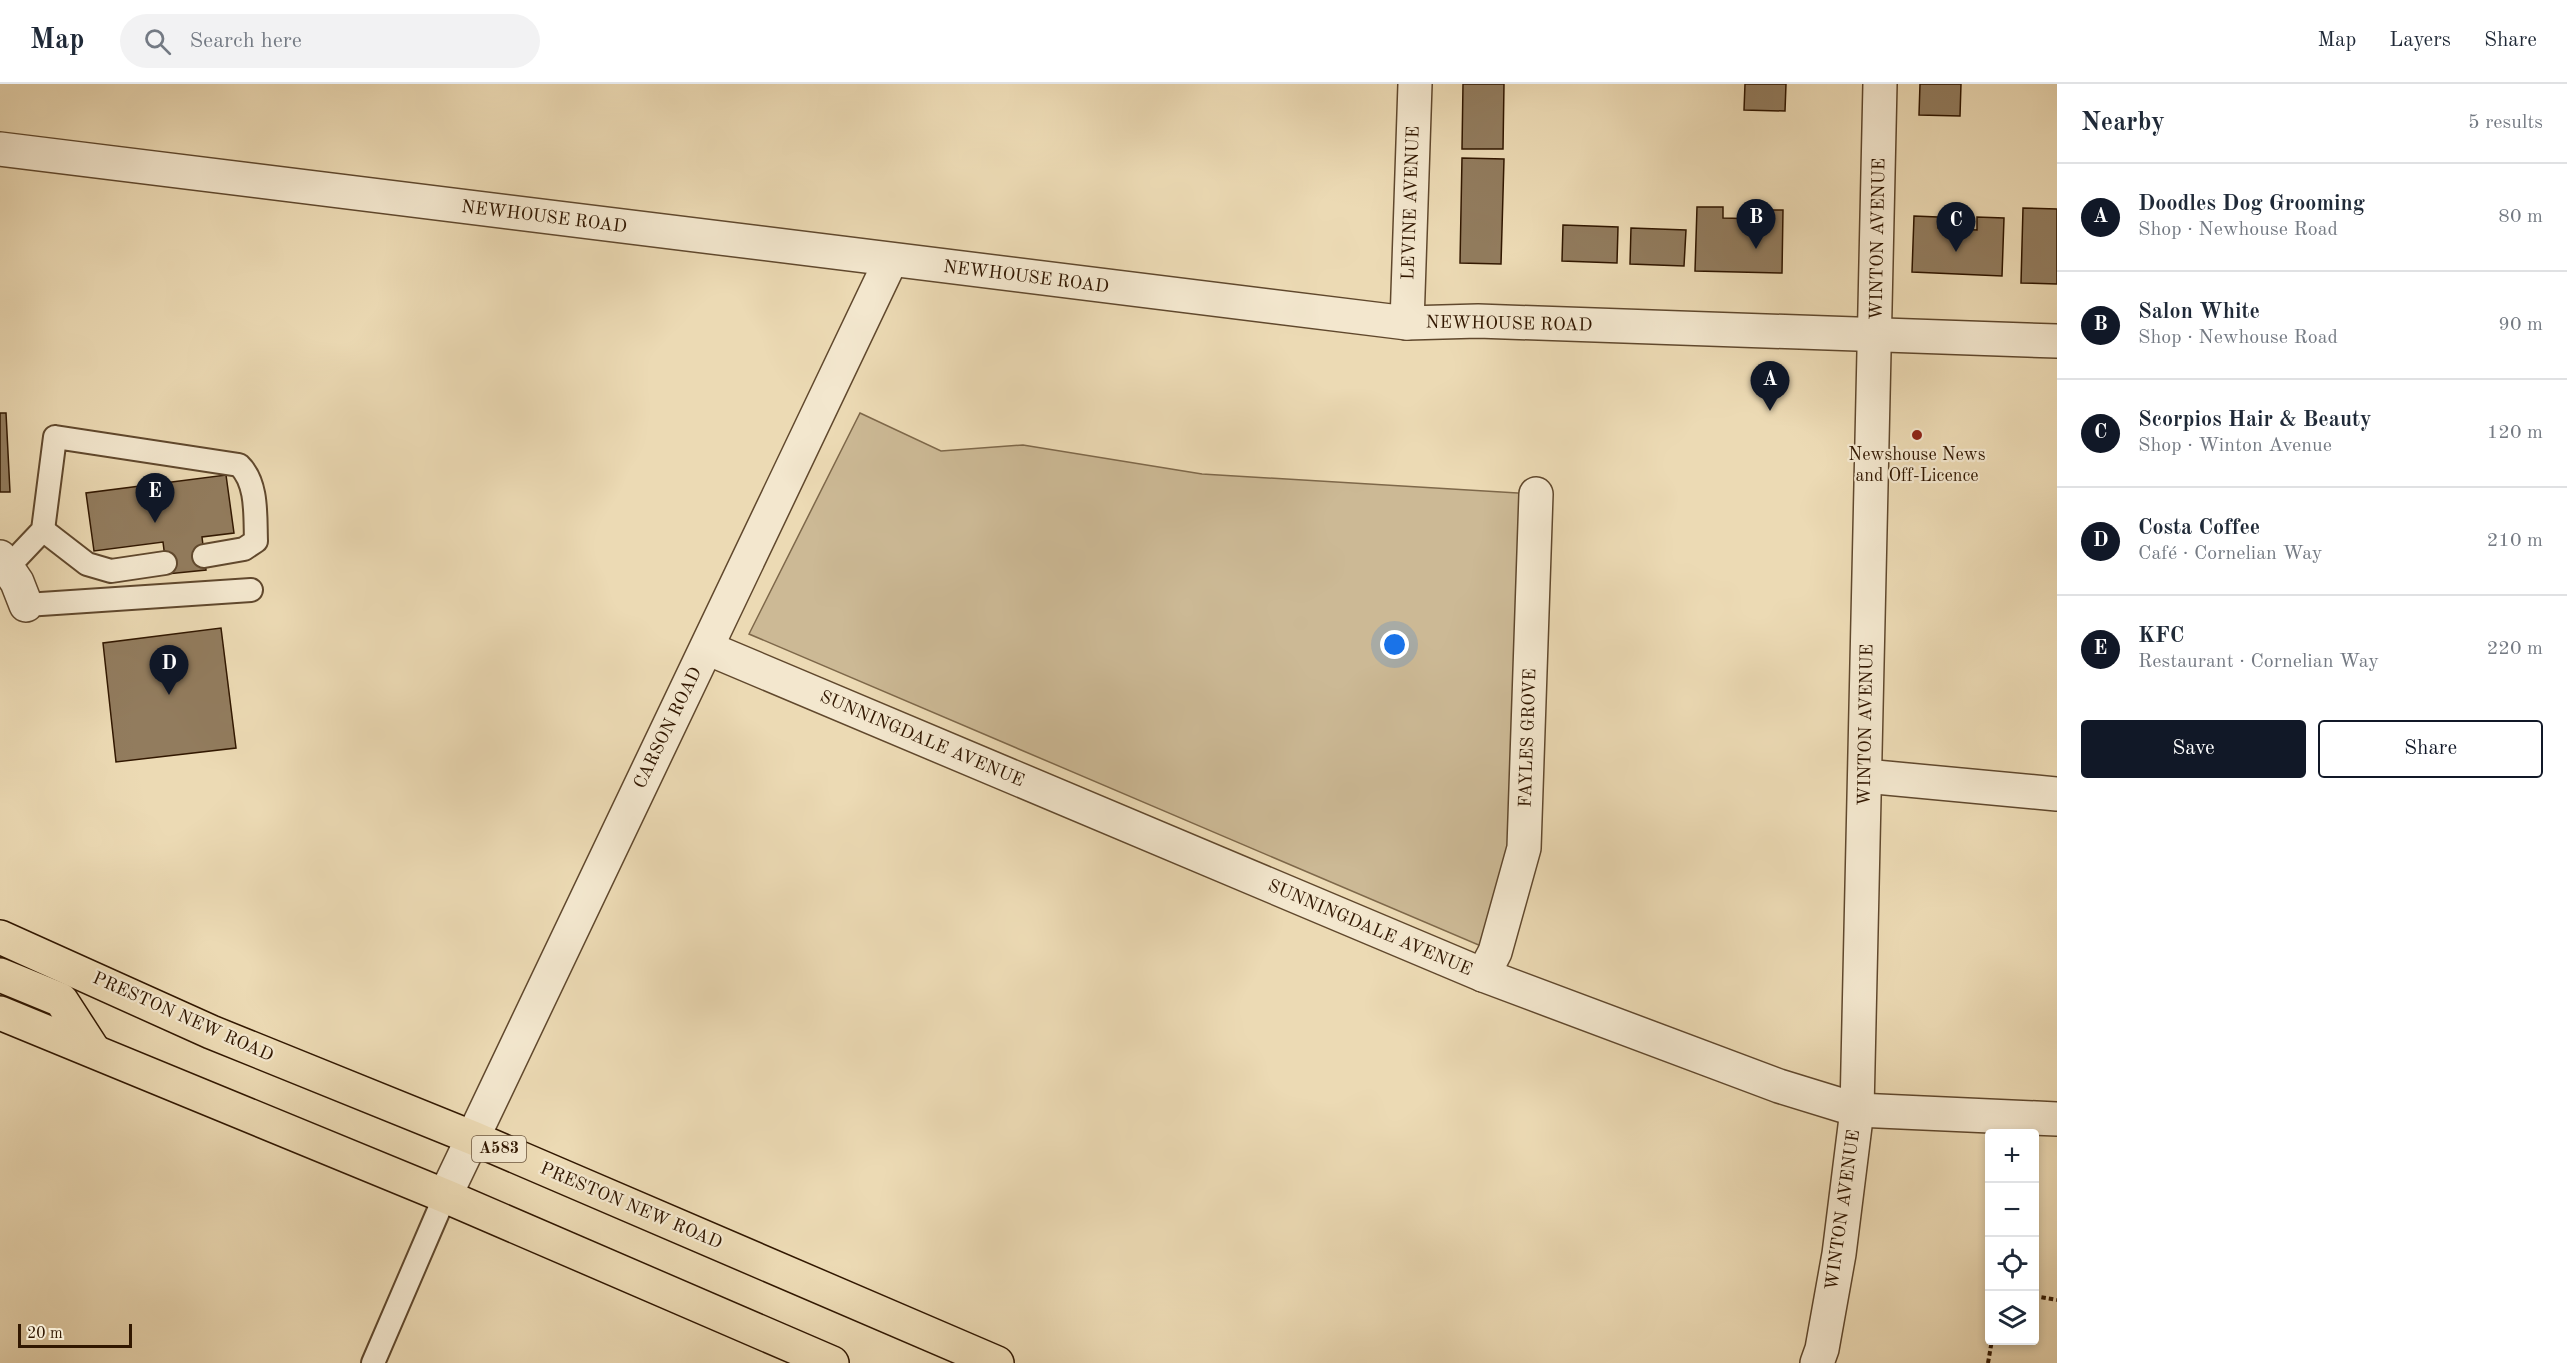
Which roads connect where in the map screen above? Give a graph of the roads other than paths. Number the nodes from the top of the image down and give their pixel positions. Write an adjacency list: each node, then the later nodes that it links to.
1 (1415, 84): 5 (street, LEVINE AVENUE)
2 (1880, 84): 6 (street, WINTON AVENUE)
3 (0, 148): 4 (street, NEWHOUSE ROAD)
4 (891, 261): 5 (street, NEWHOUSE ROAD); 15 (street, CARSON ROAD)
5 (1407, 323): 6 (street, NEWHOUSE ROAD)
6 (1876, 335): 7 (street, NEWHOUSE ROAD); 16 (street, WINTON AVENUE)
7 (2057, 341)
8 (1536, 494): 20 (street, FAYLES GROVE)
9 (43, 530): 10 (lane); 11 (lane); 12 (lane)
10 (204, 556)
11 (4, 562): 14 (street)
12 (165, 563)
13 (251, 590): 14 (lane)
14 (26, 605)
15 (707, 648): 20 (street, SUNNINGDALE AVENUE); 25 (street, CARSON ROAD)
16 (1864, 776): 17 (street); 23 (street, WINTON AVENUE)
17 (2057, 794)
18 (0, 937): 25 (highway, PRESTON NEW ROAD / A583)
19 (0, 975): 22 (highway)
20 (1483, 975): 23 (street, SUNNINGDALE AVENUE)
21 (0, 1013): 22 (highway)
22 (94, 1051): 26 (highway)
23 (1857, 1110): 24 (street, SUNNINGDALE AVENUE); 30 (street, WINTON AVENUE)
24 (2057, 1119)
25 (473, 1138): 26 (street, CARSON ROAD); 29 (highway, PRESTON NEW ROAD / A583)
26 (445, 1196): 27 (lane); 28 (highway)
27 (373, 1363)
28 (832, 1363)
29 (997, 1363)
30 (1817, 1363)

